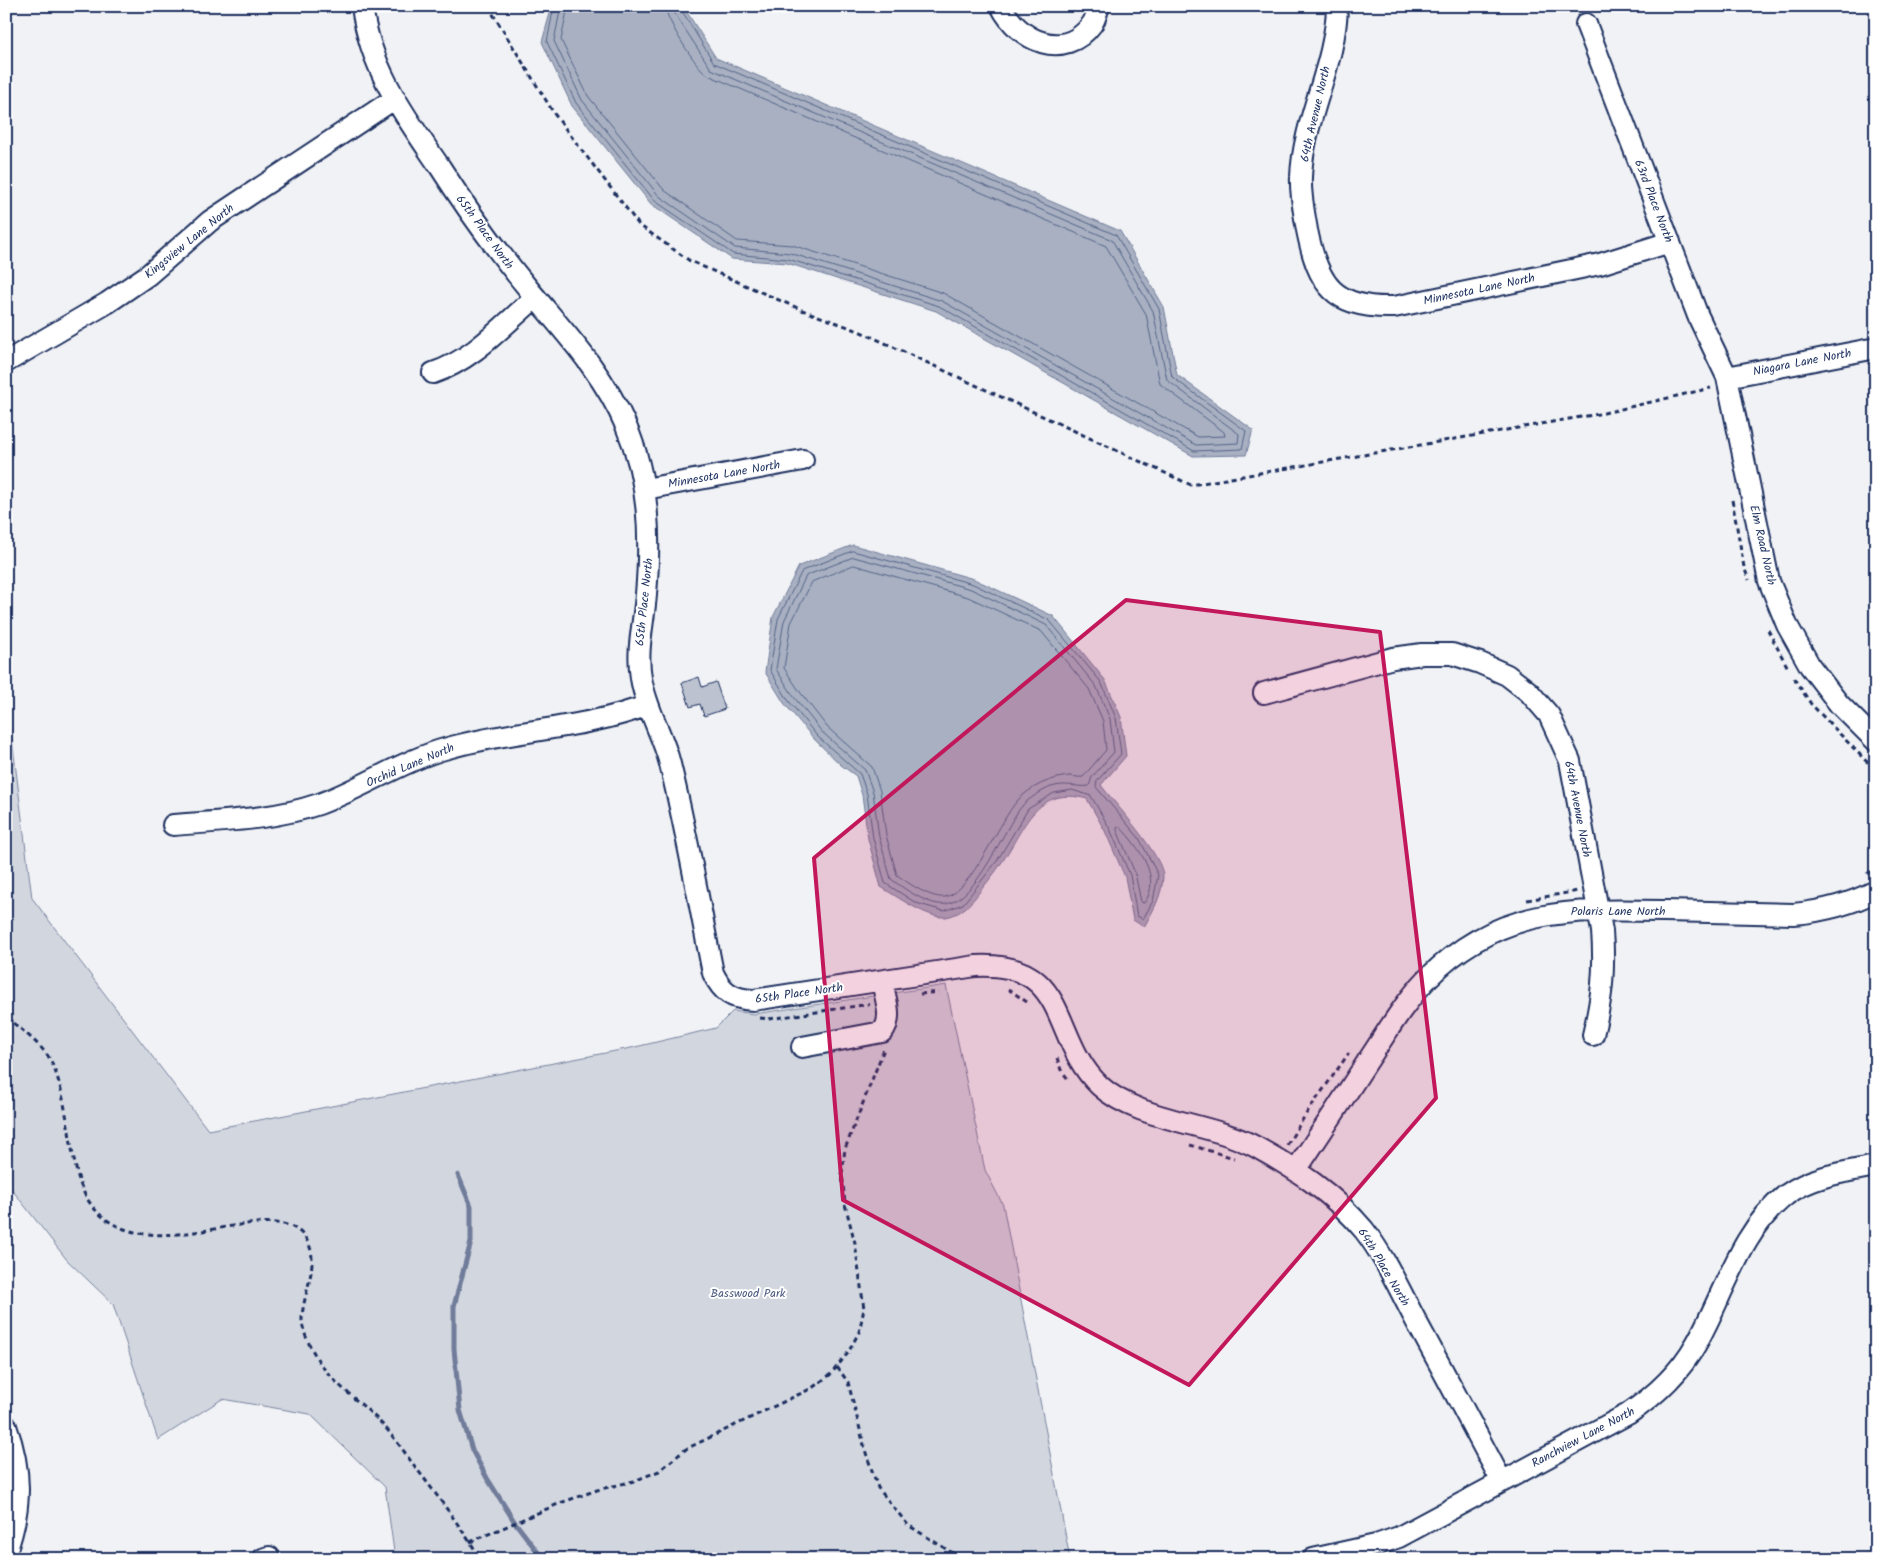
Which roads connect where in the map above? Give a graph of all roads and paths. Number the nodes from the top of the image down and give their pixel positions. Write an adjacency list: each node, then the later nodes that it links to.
1 (362, 6): 7 (street, 65th Place North)
2 (488, 6): 14 (path)
3 (1001, 6): 4 (street)
4 (1099, 6)
5 (1337, 6): 9 (street, 64th Avenue North)
6 (1586, 24): 8 (street, 63rd Place North)
7 (394, 99): 10 (street, 65th Place North); 12 (street, Kingsview Lane North)
8 (1670, 242): 9 (street, Minnesota Lane North); 14 (street, 63rd Place North)
9 (1312, 252)
10 (535, 298): 13 (street); 16 (street, 65th Place North)
11 (1876, 348): 14 (street, Niagara Lane North)
12 (6, 362)
13 (432, 373)
14 (1728, 377): 19 (street, Elm Road North)
15 (803, 460): 16 (street, Minnesota Lane North)
16 (645, 489): 18 (street, 65th Place North)
17 (1264, 693): 24 (street, 64th Avenue North)
18 (648, 705): 20 (street, Orchid Lane North); 27 (street, 65th Place North)
19 (1876, 741)
20 (173, 825)
21 (1876, 868): 22 (path)
22 (1860, 877)
23 (1876, 890): 24 (street, Polaris Lane North)
24 (1596, 900): 25 (path); 33 (street, 64th Avenue North); 44 (street, Polaris Lane North)
25 (1517, 903)
26 (1006, 988): 30 (path)
27 (884, 991): 32 (path); 35 (street); 37 (street, 65th Place North)
28 (942, 991): 29 (path)
29 (916, 994)
30 (1035, 1011)
31 (6, 1018): 48 (path)
32 (752, 1018)
33 (1593, 1035)
34 (1355, 1045): 42 (path)
35 (802, 1046)
36 (885, 1047): 45 (path)
37 (1074, 1047): 42 (street, 64th Place North)
38 (1055, 1053): 39 (path)
39 (1073, 1084)
40 (1188, 1144): 41 (path)
41 (1235, 1159)
42 (1278, 1160): 44 (street, 64th Place North)
43 (1876, 1166): 47 (street, Ranchview Lane North)
44 (1296, 1170): 47 (street, 64th Place North)
45 (837, 1367): 48 (path); 51 (path)
46 (6, 1426): 49 (street)
47 (1501, 1480): 52 (street, Ranchview Lane North)
48 (470, 1542): 50 (path)
49 (6, 1552)
50 (481, 1559)
51 (962, 1559)
52 (1313, 1559)

